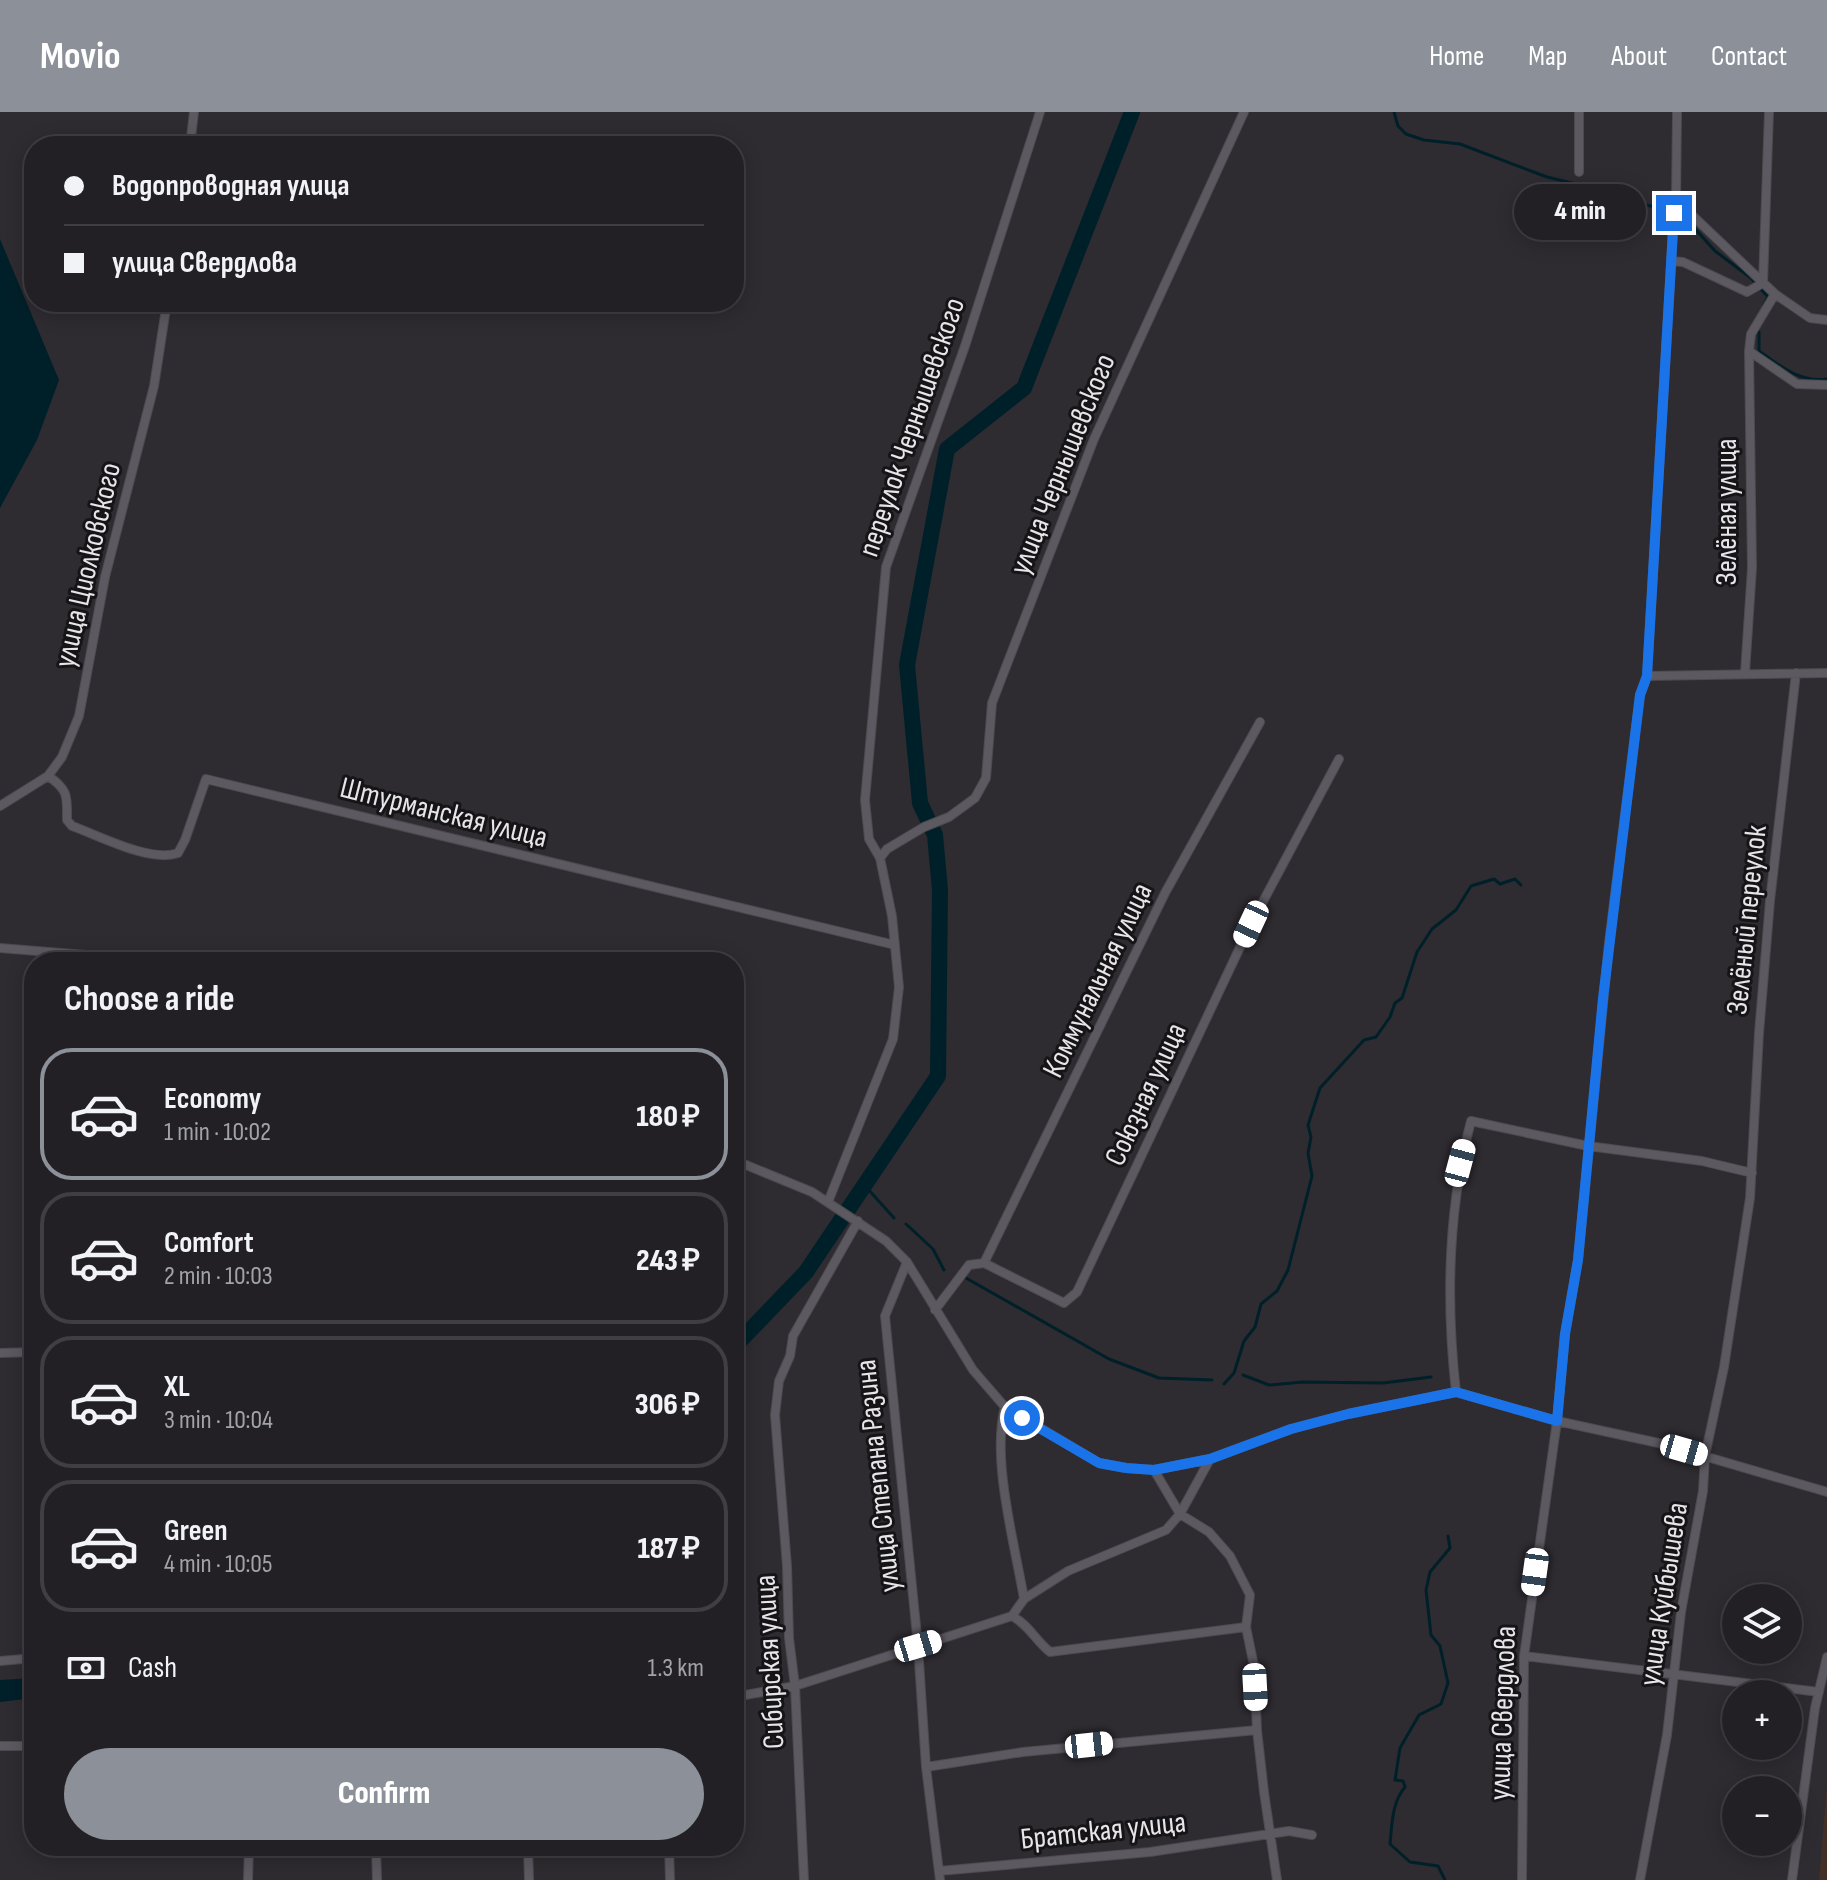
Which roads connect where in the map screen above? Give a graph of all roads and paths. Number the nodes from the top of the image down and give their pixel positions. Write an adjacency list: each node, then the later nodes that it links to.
1 (194, 112): 7 (street)
2 (1040, 112): 25 (street, переулок Чернышевского)
3 (1244, 112): 25 (street, улица Чернышевского)
4 (1579, 112): 8 (street)
5 (1677, 112): 11 (street)
6 (1769, 112): 11 (street)
7 (191, 136)
8 (1579, 172)
9 (1674, 213): 10 (street, улица Свердлова)
10 (1671, 261): 11 (street); 20 (street, улица Свердлова)
11 (1763, 283): 12 (street)
12 (1775, 294): 14 (street); 15 (street)
13 (165, 312): 23 (street, улица Циолковского)
14 (1827, 320)
15 (1749, 351): 16 (street); 17 (street, Зелёная улица)
16 (1827, 385)
17 (1745, 673): 18 (street); 20 (street)
18 (1796, 673): 19 (street); 31 (street, Зелёный переулок)
19 (1827, 673)
20 (1647, 676): 29 (street, улица Свердлова)
21 (1260, 722): 35 (street, Коммунальная улица)
22 (1339, 759): 35 (street, Союзная улица)
23 (48, 776): 24 (street, улица Циолковского); 26 (street, Штурманская улица)
24 (0, 806)
25 (880, 858): 26 (street, переулок Чернышевского)
26 (895, 945): 32 (street, переулок Чернышевского)
27 (0, 948): 28 (street)
28 (34, 952)
29 (1588, 1146): 31 (street); 39 (street); 41 (street, улица Свердлова)
30 (744, 1164): 32 (street)
31 (1752, 1173): 42 (street, улица Куйбышева)
32 (828, 1202): 33 (street)
33 (858, 1221): 34 (street); 56 (street, Сибирская улица)
34 (907, 1262): 36 (street); 50 (street, улица Степана Разина)
35 (984, 1263): 36 (street)
36 (935, 1310): 40 (street)
37 (24, 1352): 38 (street)
38 (0, 1353)
39 (1456, 1392): 41 (street); 43 (street)
40 (1005, 1407): 44 (street); 47 (street)
41 (1557, 1421): 42 (street); 51 (street, улица Свердлова)
42 (1705, 1456): 45 (street); 55 (street, улица Куйбышева)
43 (1210, 1459): 44 (street); 46 (street)
44 (1154, 1470): 46 (street)
45 (1827, 1492)
46 (1180, 1514): 47 (street); 49 (street)
47 (1024, 1599): 48 (street)
48 (1012, 1616): 49 (street); 50 (street)
49 (1246, 1627): 59 (street)
50 (918, 1646): 56 (street); 62 (street, улица Степана Разина)
51 (1524, 1656): 55 (street); 76 (street, улица Свердлова)
52 (1827, 1657): 57 (street)
53 (24, 1659): 54 (street)
54 (0, 1661)
55 (1673, 1674): 57 (street); 77 (street, улица Куйбышева)
56 (795, 1686): 58 (street); 74 (street, Сибирская улица)
57 (1819, 1692): 78 (street)
58 (744, 1695)
59 (1257, 1730): 62 (street); 63 (street)
60 (0, 1746): 61 (street)
61 (24, 1746)
62 (926, 1767): 69 (street, улица Степана Разина)
63 (1270, 1834): 64 (street, Братская улица); 69 (street, Братская улица); 75 (street)
64 (1312, 1835)
65 (249, 1856): 70 (street)
66 (376, 1856): 71 (street)
67 (528, 1856): 72 (street)
68 (669, 1856): 73 (street)
69 (940, 1876)
70 (248, 1880)
71 (377, 1880)
72 (529, 1880)
73 (670, 1880)
74 (804, 1880)
75 (1277, 1880)
76 (1522, 1880)
77 (1640, 1880)
78 (1792, 1880)

